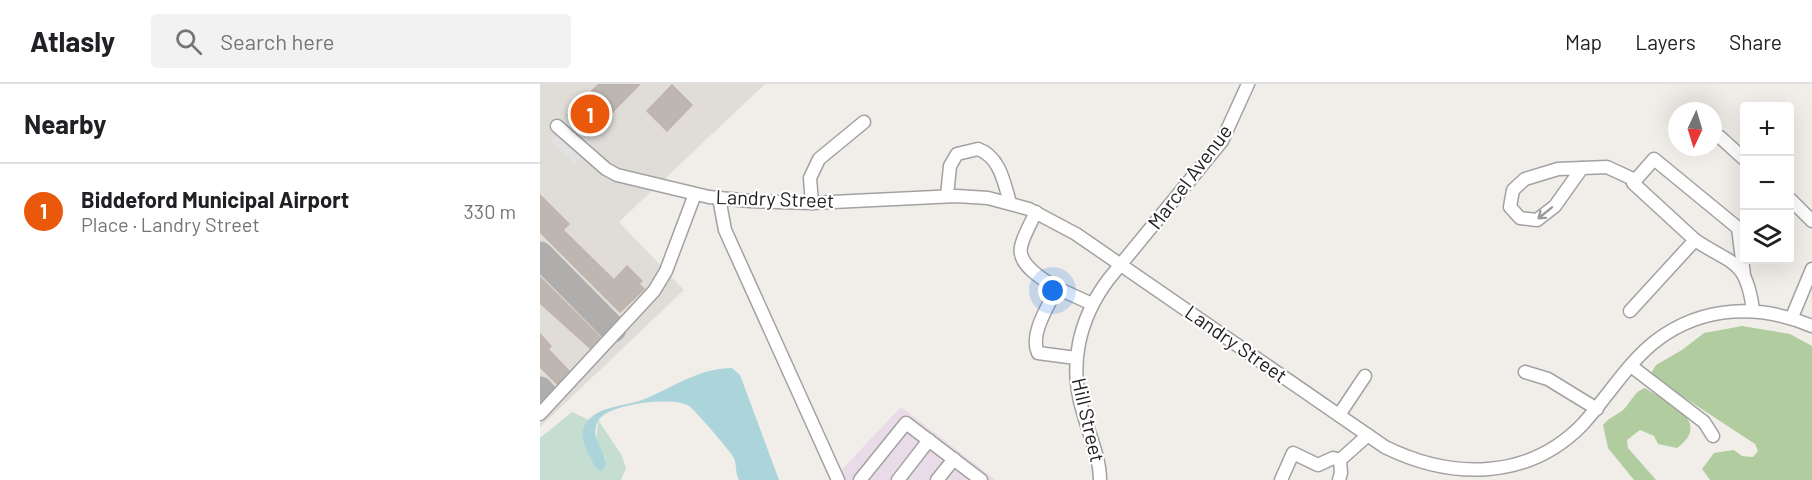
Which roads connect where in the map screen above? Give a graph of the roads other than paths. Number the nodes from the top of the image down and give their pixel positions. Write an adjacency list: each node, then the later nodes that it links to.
1 (1248, 84): 17 (street, Marcel Avenue)
2 (864, 123): 11 (street)
3 (557, 126): 8 (street, Landry Street)
4 (1722, 139): 5 (street)
5 (1741, 156)
6 (1582, 168): 6 (street, one-way to 6); 7 (street)
7 (1635, 180): 16 (street); 19 (street)
8 (695, 194): 10 (street, Landry Street); 31 (street)
9 (947, 196): 11 (street, Landry Street); 12 (street, Landry Street); 12 (street)
10 (719, 198): 11 (street, Landry Street); 40 (street)
11 (812, 203)
12 (1010, 203): 14 (street, Landry Street)
13 (1794, 203): 15 (street)
14 (1036, 212): 17 (street, Landry Street); 20 (street)
15 (1812, 220)
16 (1695, 240): 19 (street); 23 (street)
17 (1121, 264): 21 (street, Hill Street); 32 (street, Landry Street)
18 (1812, 269): 24 (street)
19 (1744, 275): 22 (street)
20 (1058, 288): 21 (street); 26 (street)
21 (1092, 304): 26 (street, Hill Street)
22 (1753, 309): 24 (street, Landry Street); 27 (street, Landry Street)
23 (1630, 311)
24 (1792, 317): 25 (street, Landry Street)
25 (1812, 326)
26 (1076, 358): 44 (street, Hill Street)
27 (1631, 366): 30 (street, Landry Street); 34 (street)
28 (1525, 372): 30 (street)
29 (1365, 376): 32 (street)
30 (1597, 409): 38 (street, Landry Street)
31 (540, 414)
32 (1339, 415): 33 (street, Landry Street)
33 (1368, 435): 37 (street); 38 (street, Landry Street)
34 (1713, 436)
35 (929, 440): 36 (street); 41 (street); 42 (street)
36 (954, 459): 39 (street); 43 (street)
37 (1340, 460): 45 (street); 46 (street)
38 (1465, 478)
39 (976, 479)
40 (838, 480)
41 (860, 480)
42 (898, 480)
43 (937, 480)
44 (1100, 480)
45 (1281, 480)
46 (1339, 480)

